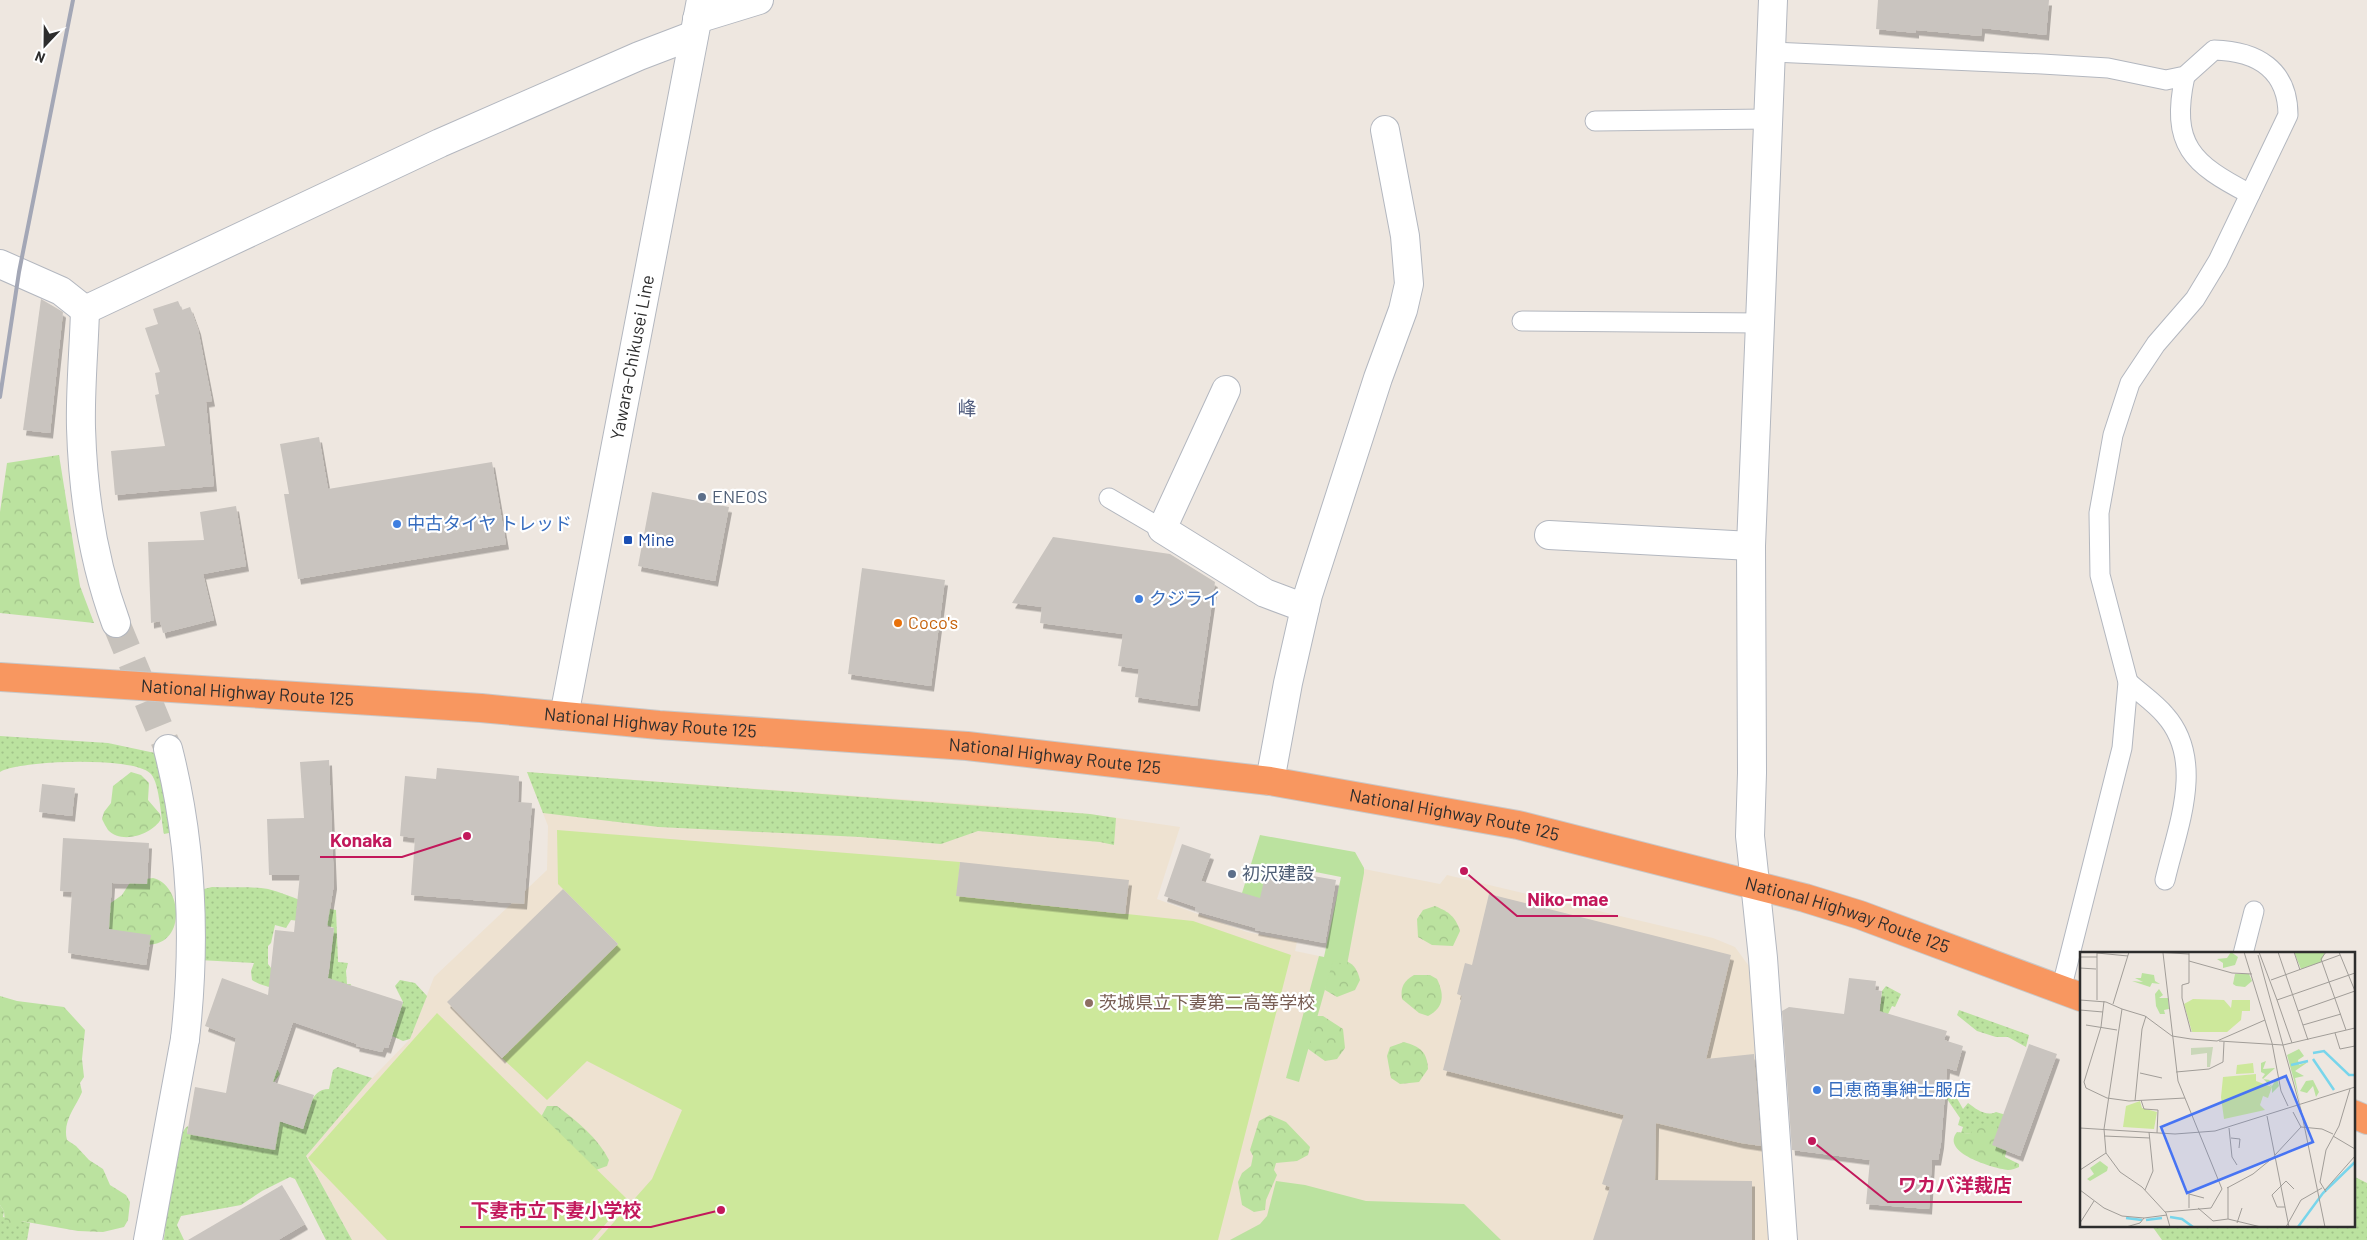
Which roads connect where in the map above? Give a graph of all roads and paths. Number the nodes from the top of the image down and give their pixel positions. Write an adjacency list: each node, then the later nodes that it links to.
1 (759, 0): 3 (street)
2 (1773, 0): 4 (street)
3 (697, 18): 11 (street); 23 (street, Yawara-Chikusei Line)
4 (1771, 52): 5 (lane); 6 (street)
5 (2185, 76): 9 (lane); 9 (lane)
6 (1768, 119): 7 (lane); 13 (street)
7 (1596, 121)
8 (1385, 130): 19 (street)
9 (2250, 194): 22 (lane)
10 (0, 264): 11 (street)
11 (85, 310): 20 (street)
12 (1522, 321): 13 (lane)
13 (1760, 323): 18 (street)
14 (1226, 390): 16 (street)
15 (1110, 498): 16 (lane)
16 (1162, 529): 19 (street)
17 (1549, 535): 18 (street)
18 (1751, 546): 27 (street)
19 (1305, 608): 25 (street)
20 (116, 623)
21 (0, 677): 23 (highway, National Highway Route 125)
22 (2128, 682): 26 (lane); 30 (lane)
23 (564, 716): 25 (highway, National Highway Route 125)
24 (168, 748): 33 (street)
25 (1270, 780): 27 (highway, National Highway Route 125)
26 (2165, 880)
27 (1755, 885): 30 (highway, National Highway Route 125); 34 (street)
28 (2254, 911): 29 (lane)
29 (2244, 952)
30 (2071, 994)
31 (2354, 1114): 32 (highway)
32 (2367, 1120)
33 (148, 1240)
34 (1783, 1240)

